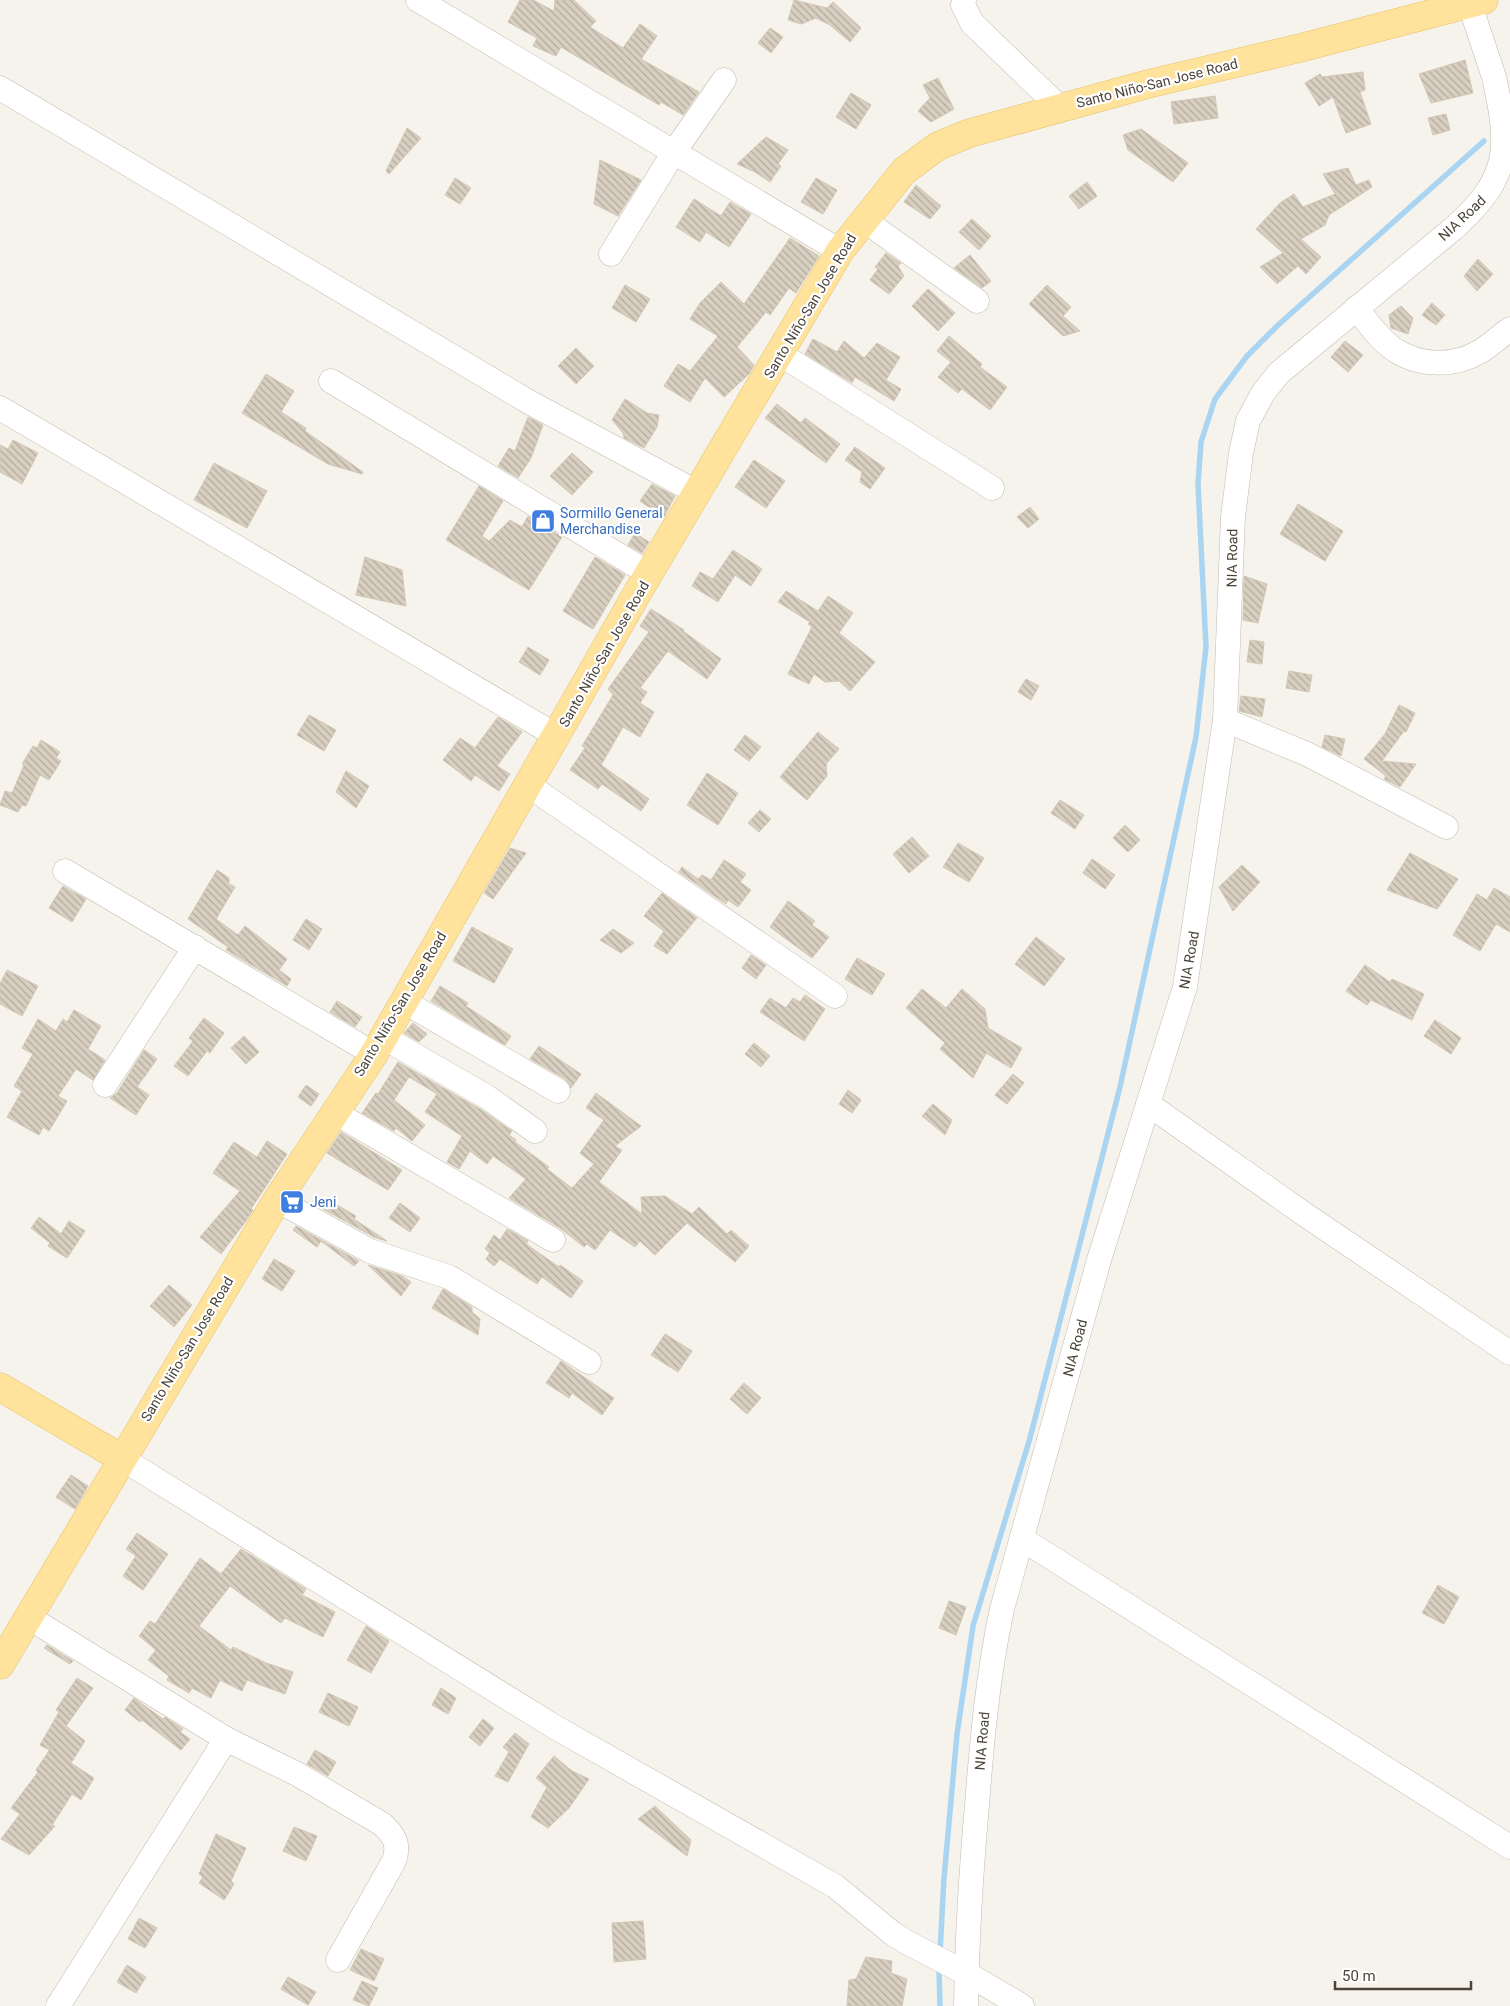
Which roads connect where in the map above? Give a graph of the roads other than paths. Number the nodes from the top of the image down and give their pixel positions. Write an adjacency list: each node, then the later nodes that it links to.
1 (418, 0): 7 (street)
2 (964, 0): 6 (street)
3 (1479, 2): 6 (main road, Santo Niño-San Jose Road); 12 (street, NIA Road)
4 (724, 80): 7 (street)
5 (0, 88): 18 (street)
6 (1059, 107): 8 (main road, Santo Niño-San Jose Road)
7 (674, 152): 9 (street); 10 (street)
8 (864, 220): 9 (main road, Santo Niño-San Jose Road); 11 (street)
9 (840, 251): 14 (main road, Santo Niño-San Jose Road)
10 (611, 254)
11 (977, 301)
12 (1356, 308): 13 (street); 20 (street, NIA Road)
13 (1510, 329)
14 (780, 354): 17 (street); 18 (main road, Santo Niño-San Jose Road)
15 (331, 381): 19 (street)
16 (0, 408): 21 (street)
17 (992, 488)
18 (698, 493): 19 (main road, Santo Niño-San Jose Road)
19 (650, 574): 21 (main road, Santo Niño-San Jose Road)
20 (1225, 720): 23 (street); 31 (street, NIA Road)
21 (557, 736): 22 (main road, Santo Niño-San Jose Road)
22 (528, 785): 26 (street); 27 (main road, Santo Niño-San Jose Road)
23 (1446, 827)
24 (65, 872): 25 (street)
25 (195, 947): 28 (street); 29 (street)
26 (835, 996)
27 (403, 1001): 28 (main road, Santo Niño-San Jose Road); 30 (street)
28 (378, 1046): 32 (main road, Santo Niño-San Jose Road); 33 (street)
29 (105, 1085)
30 (558, 1091)
31 (1148, 1104): 36 (street); 40 (street, NIA Road)
32 (334, 1112): 34 (main road, Santo Niño-San Jose Road); 35 (street)
33 (535, 1130)
34 (278, 1200): 37 (street); 39 (main road, Santo Niño-San Jose Road)
35 (553, 1240)
36 (1510, 1353)
37 (589, 1362)
38 (0, 1387): 39 (main road)
39 (121, 1458): 41 (main road, Santo Niño-San Jose Road); 46 (street)
40 (1022, 1540): 44 (street); 46 (street, NIA Road)
41 (28, 1617): 42 (main road, Santo Niño-San Jose Road); 43 (street)
42 (0, 1665)
43 (226, 1739): 45 (street); 47 (street)
44 (1510, 1847)
45 (338, 1960)
46 (966, 1973): 48 (street, NIA Road); 49 (street)
47 (58, 2006)
48 (966, 2006)
49 (1022, 2006)

